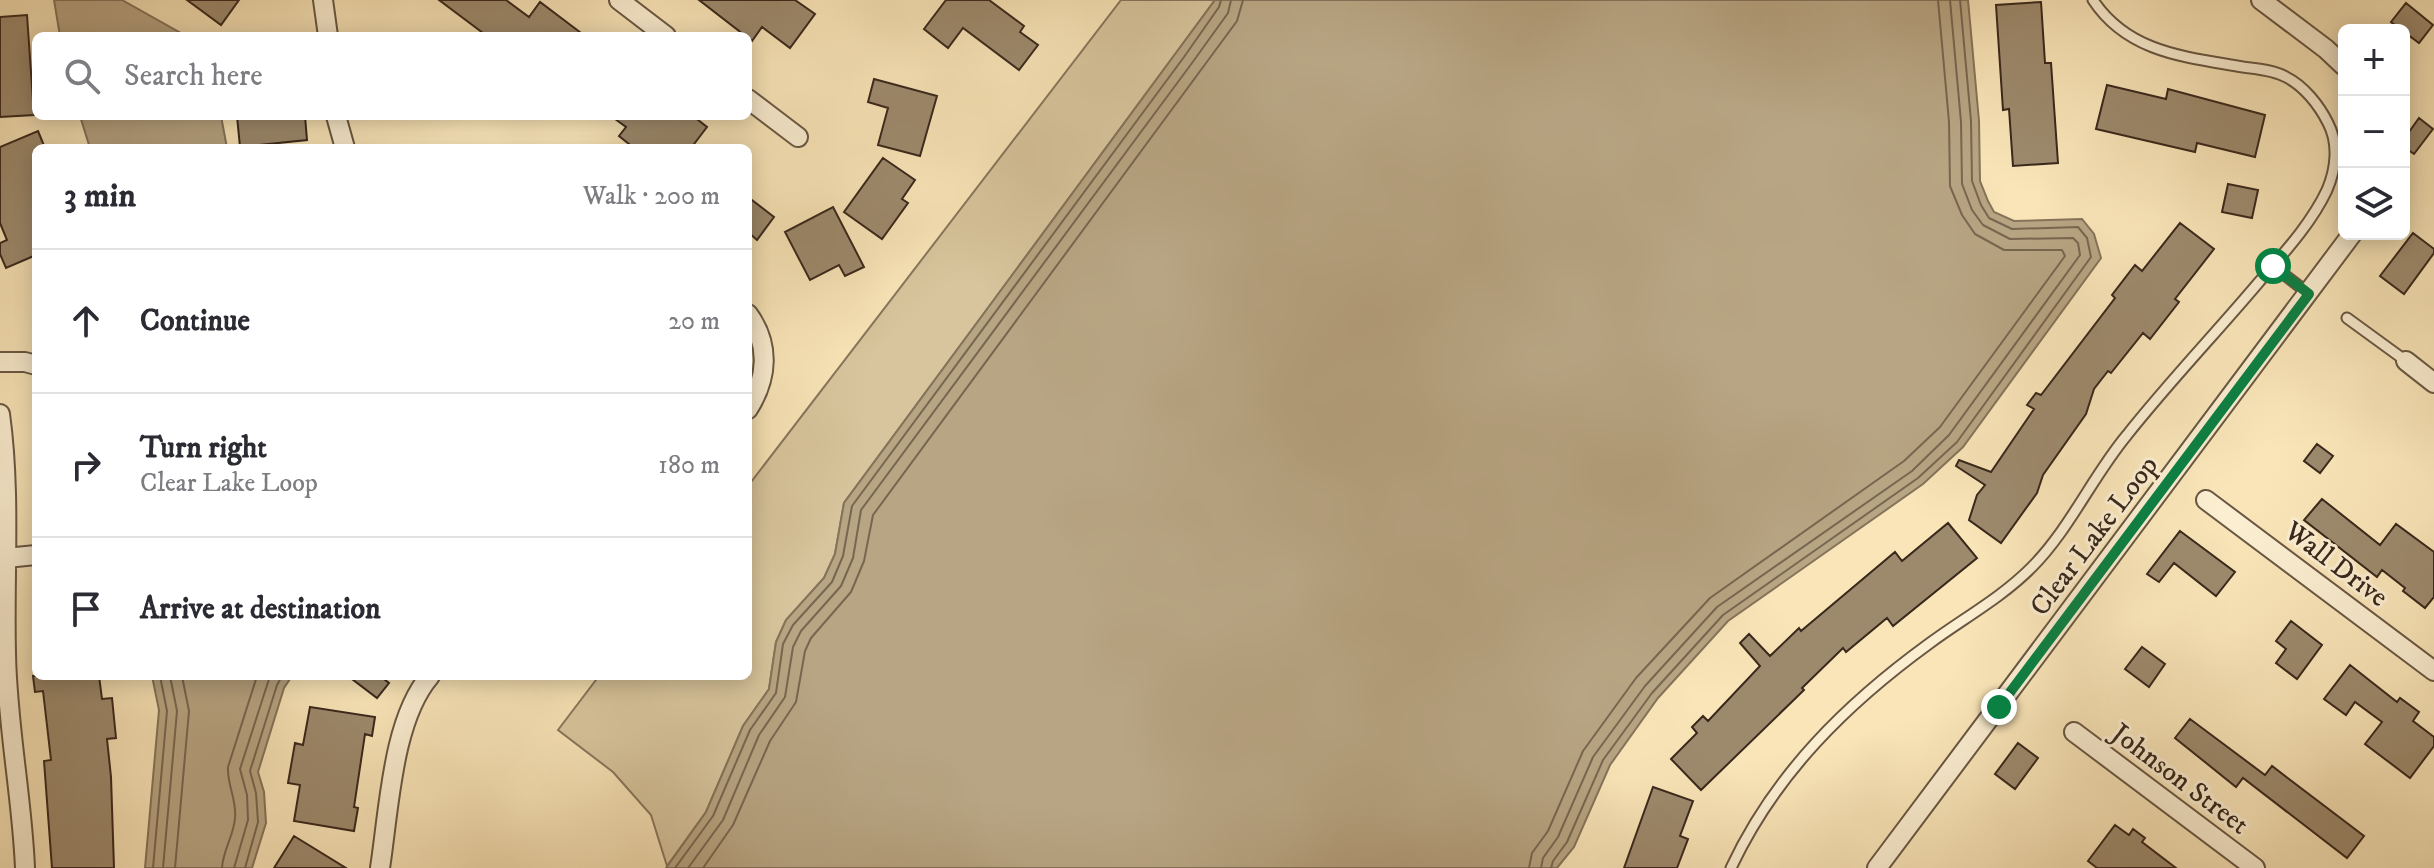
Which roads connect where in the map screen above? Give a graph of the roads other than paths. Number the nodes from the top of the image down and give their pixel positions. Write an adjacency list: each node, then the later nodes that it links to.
1 (323, 0): 5 (street)
2 (619, 0): 6 (street)
3 (2093, 0): 13 (lane)
4 (2261, 0): 7 (street)
5 (327, 32)
6 (661, 32)
7 (2338, 60)
8 (752, 102): 10 (street)
9 (337, 120): 11 (street)
10 (798, 137)
11 (344, 144)
12 (2348, 240): 14 (street, Clear Lake Loop)
13 (2273, 266): 14 (lane); 32 (lane)
14 (2309, 294): 33 (street, Clear Lake Loop)
15 (2347, 318): 17 (lane)
16 (752, 320): 21 (street)
17 (2406, 361): 20 (street)
18 (0, 362): 19 (street)
19 (32, 364)
20 (2434, 383)
21 (752, 401)
22 (1, 424): 23 (street)
23 (2, 468): 26 (street)
24 (2206, 500): 27 (street, Wall Drive)
25 (32, 555): 26 (street)
26 (6, 558): 30 (street)
27 (2434, 671)
28 (427, 680): 31 (street)
29 (2074, 732): 34 (street, Johnson Street)
30 (25, 868)
31 (380, 868)
32 (1731, 868)
33 (1877, 868)
34 (2255, 868)

